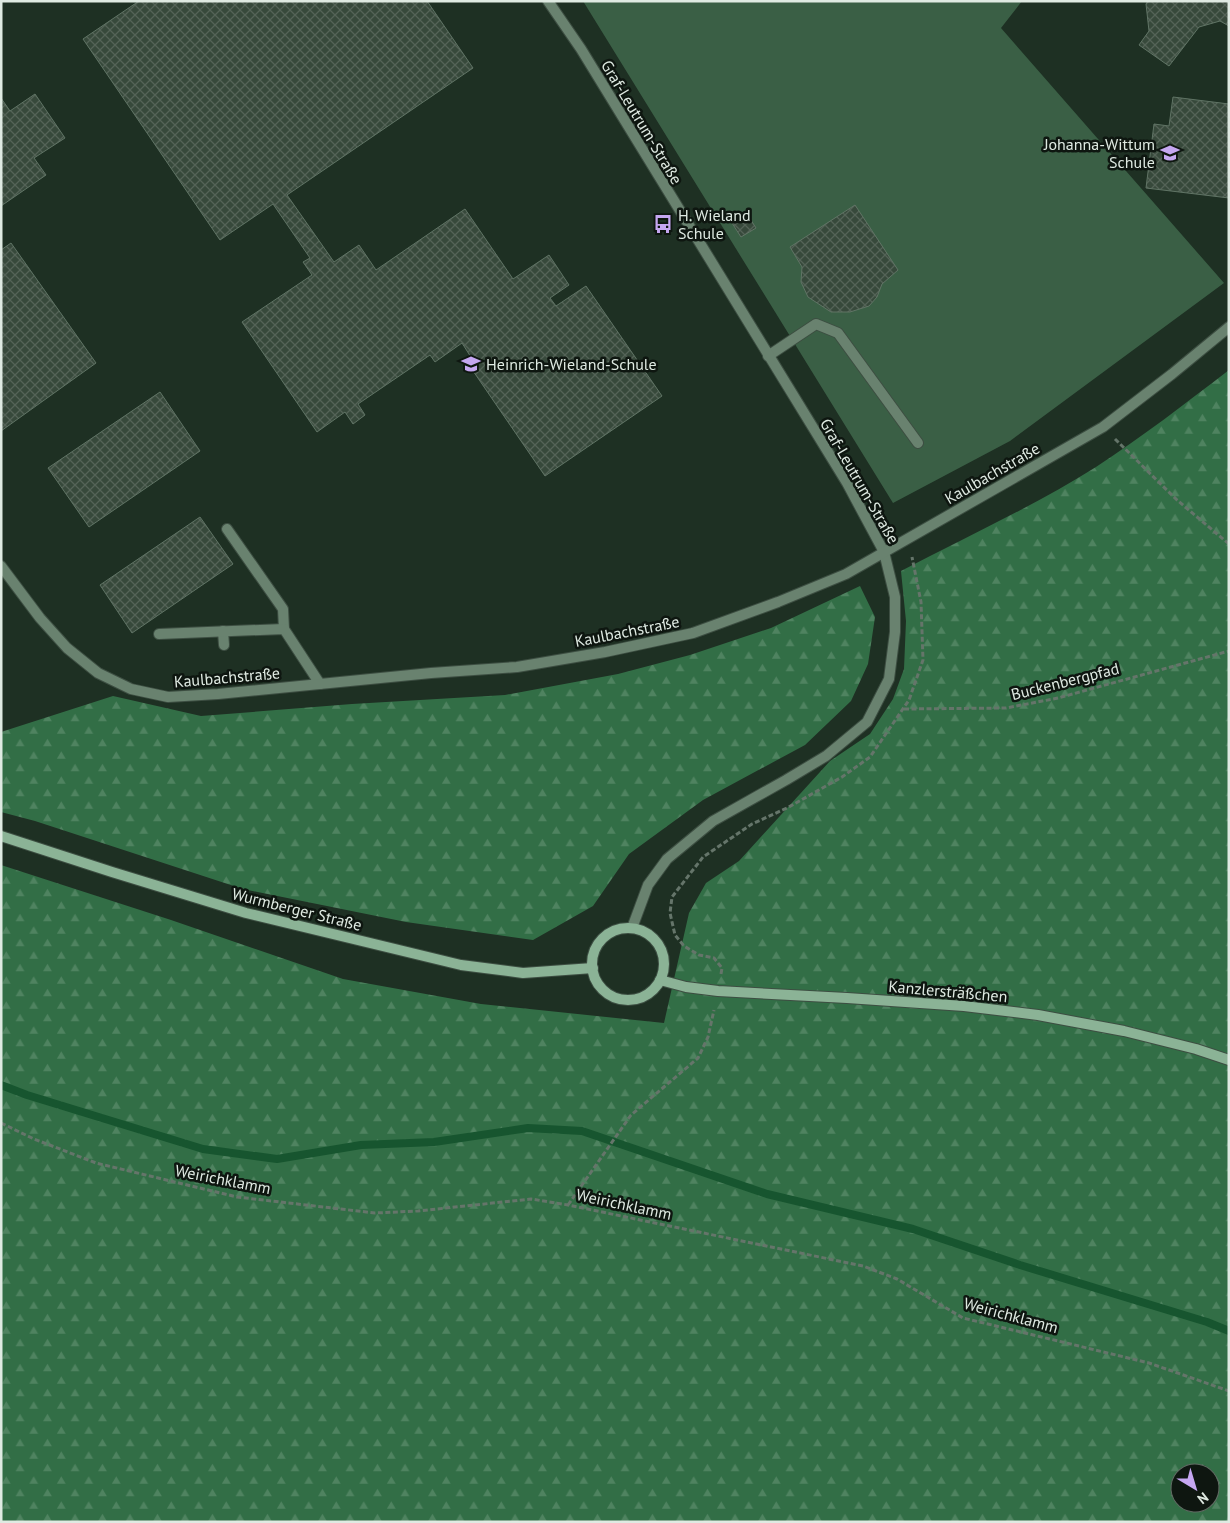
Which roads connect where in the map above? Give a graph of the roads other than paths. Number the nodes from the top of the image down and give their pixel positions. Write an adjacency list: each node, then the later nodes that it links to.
1 (548, 1): 3 (street, Graf-Leutrum-Straße)
2 (1229, 327): 6 (street, Kaulbachstraße)
3 (768, 356): 4 (street); 6 (street, Graf-Leutrum-Straße)
4 (918, 443)
5 (227, 529): 8 (street)
6 (884, 552): 12 (street, Kaulbachstraße); 14 (street, Graf-Leutrum-Straße)
7 (1, 566): 12 (street, Kaulbachstraße)
8 (284, 629): 9 (street); 12 (street)
9 (223, 631): 10 (street); 11 (street)
10 (159, 634)
11 (224, 645)
12 (320, 684)
13 (1, 836): 15 (main road, Wurmberger Straße)
14 (632, 928): 15 (main road); 16 (main road)
15 (593, 968): 16 (main road)
16 (660, 980): 17 (main road, Kanzlersträßchen)
17 (1229, 1060)

